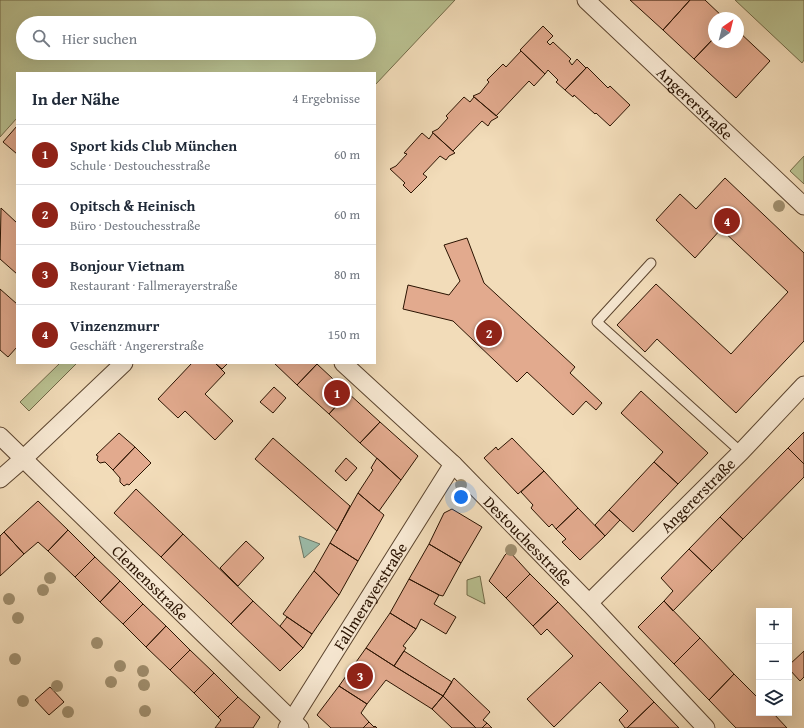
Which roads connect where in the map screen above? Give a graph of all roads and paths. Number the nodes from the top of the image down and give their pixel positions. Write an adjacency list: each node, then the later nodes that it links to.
1 (586, 0): 2 (street, Angererstraße)
2 (804, 206)
3 (651, 263): 8 (lane)
4 (123, 364): 9 (street)
5 (344, 364): 10 (street, Destouchesstraße)
6 (804, 385): 8 (street, Angererstraße)
7 (0, 436): 9 (street, Clemensstraße)
8 (741, 452): 12 (street, Angererstraße)
9 (23, 459): 11 (street); 13 (street, Clemensstraße)
10 (453, 464): 12 (street, Destouchesstraße); 13 (street, Fallmerayerstraße)
11 (0, 479)
12 (589, 603): 14 (street, Destouchesstraße)
13 (293, 725)
14 (706, 728)

